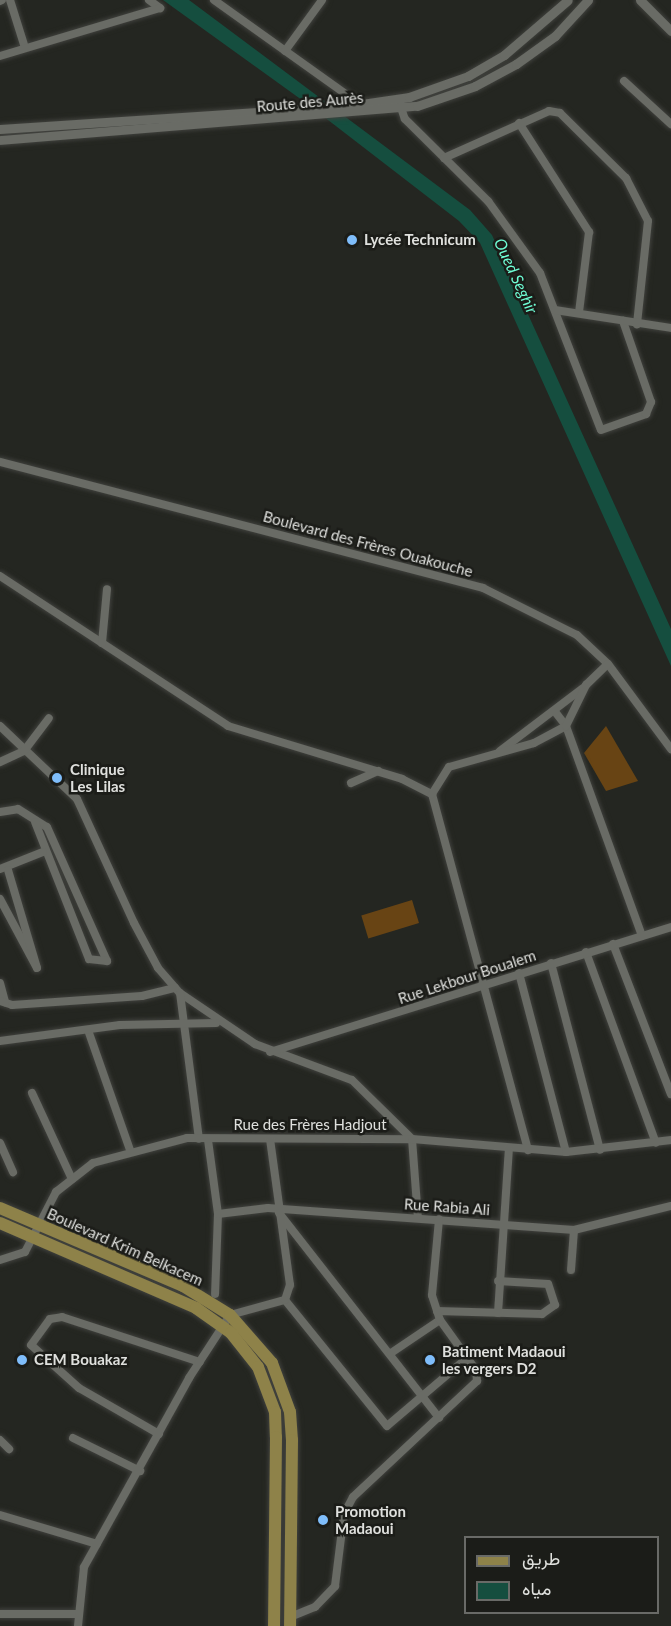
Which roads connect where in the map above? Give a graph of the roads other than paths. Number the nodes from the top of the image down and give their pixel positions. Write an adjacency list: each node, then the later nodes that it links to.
1 (10, 0): 10 (street)
2 (149, 0): 10 (street)
3 (214, 0): 11 (street)
4 (322, 0): 11 (street)
5 (568, 0): 14 (street, Route des Aurès)
6 (588, 0): 16 (street, Route des Aurès)
7 (636, 0): 8 (street)
8 (643, 3): 9 (street)
9 (671, 31)
10 (25, 48): 12 (street)
11 (285, 51): 15 (street)
12 (0, 56)
13 (624, 81): 20 (street)
14 (398, 99): 15 (street, Route des Aurès); 16 (street)
15 (360, 104): 17 (street, Route des Aurès)
16 (400, 109): 17 (street, Route des Aurès); 23 (street)
17 (349, 110): 18 (street, Route des Aurès)
18 (297, 114): 21 (street, Route des Aurès); 22 (street, Route des Aurès)
19 (519, 123): 23 (street); 25 (street); 27 (street)
20 (671, 124)
21 (0, 129)
22 (0, 140)
23 (444, 158): 24 (street)
24 (555, 310): 25 (street); 26 (street)
25 (579, 312): 26 (street)
26 (623, 321): 27 (street)
27 (637, 324): 28 (street)
28 (671, 328)
29 (0, 462): 33 (street, Boulevard des Frères Ouakouche)
30 (0, 576): 32 (street)
31 (107, 589): 32 (street)
32 (102, 643): 42 (street)
33 (608, 664): 34 (street); 38 (street, Boulevard des Frères Ouakouche)
34 (586, 685): 36 (street); 36 (street)
35 (49, 718): 39 (street)
36 (561, 719): 40 (street); 40 (street); 51 (street)
37 (0, 726): 39 (street)
38 (671, 749)
39 (24, 751): 41 (street); 58 (street)
40 (499, 753): 44 (street)
41 (0, 762)
42 (378, 771): 43 (street); 44 (street)
43 (351, 783)
44 (432, 794): 57 (street)
45 (0, 812): 46 (street)
46 (35, 822): 47 (street); 47 (street)
47 (43, 852): 48 (street)
48 (4, 869): 49 (street)
49 (0, 899)
50 (671, 927): 51 (street, Rue Lekbour Boualem)
51 (642, 936): 52 (street, Rue Lekbour Boualem)
52 (613, 944): 53 (street, Rue Lekbour Boualem); 66 (street)
53 (586, 952): 54 (street, Rue Lekbour Boualem); 73 (street)
54 (551, 963): 55 (street, Rue Lekbour Boualem); 77 (street)
55 (519, 973): 57 (street, Rue Lekbour Boualem); 78 (street)
56 (0, 983): 59 (street)
57 (484, 984): 64 (street, Rue Lekbour Boualem); 76 (street)
58 (178, 991): 59 (street); 60 (street); 61 (street)
59 (3, 1001)
60 (184, 1021): 61 (street); 62 (street); 67 (street)
61 (219, 1023): 64 (street)
62 (88, 1030): 63 (street); 75 (street)
63 (0, 1041)
64 (270, 1052): 69 (street)
65 (32, 1093): 80 (street)
66 (671, 1094)
67 (199, 1139): 70 (street, Rue des Frères Hadjout); 75 (street, Rue des Frères Hadjout)
68 (270, 1139): 69 (street, Rue des Frères Hadjout); 70 (street, Rue des Frères Hadjout); 83 (street)
69 (412, 1139): 74 (street, Rue des Frères Hadjout); 85 (street)
70 (208, 1140): 84 (street)
71 (671, 1140): 73 (street, Rue des Frères Hadjout)
72 (0, 1143): 79 (street)
73 (656, 1143): 77 (street, Rue des Frères Hadjout)
74 (509, 1149): 76 (street, Rue des Frères Hadjout); 89 (street)
75 (130, 1150): 80 (street, Rue des Frères Hadjout)
76 (528, 1150): 78 (street, Rue des Frères Hadjout)
77 (600, 1150): 78 (street, Rue des Frères Hadjout)
78 (566, 1152)
79 (13, 1172)
80 (72, 1179): 88 (street, Rue des Frères Hadjout)
81 (671, 1206): 90 (street, Rue Rabia Ali)
82 (0, 1208): 88 (main road, Boulevard Krim Belkacem)
83 (278, 1210): 84 (street, Rue Rabia Ali); 85 (street, Rue Rabia Ali); 96 (street); 102 (street)
84 (218, 1214): 95 (street)
85 (418, 1218): 86 (street, Rue Rabia Ali)
86 (439, 1219): 89 (street, Rue Rabia Ali); 97 (street)
87 (0, 1223): 91 (main road, Boulevard Krim Belkacem)
88 (36, 1224): 91 (street, Rue des Frères Hadjout); 99 (main road, Boulevard Krim Belkacem)
89 (503, 1224): 90 (street, Rue Rabia Ali); 94 (street)
90 (574, 1230): 93 (street)
91 (32, 1236): 92 (street, Rue des Frères Hadjout); 101 (main road, Boulevard Krim Belkacem)
92 (0, 1260)
93 (572, 1270)
94 (498, 1281): 98 (street); 98 (street)
95 (215, 1294)
96 (285, 1300): 99 (street); 105 (street)
97 (437, 1311): 98 (street); 100 (street)
98 (498, 1313)
99 (230, 1315): 101 (street); 116 (main road, Boulevard Krim Belkacem)
100 (440, 1320): 102 (street); 103 (street)
101 (222, 1326): 104 (street); 118 (main road, Boulevard Krim Belkacem)
102 (391, 1353): 105 (street)
103 (467, 1358): 105 (street); 106 (street)
104 (200, 1362): 107 (street); 107 (street)
105 (422, 1395): 106 (street)
106 (439, 1418): 116 (street)
107 (159, 1434): 111 (street)
108 (74, 1438): 111 (street)
109 (0, 1440): 110 (street)
110 (9, 1449)
111 (140, 1471): 113 (street)
112 (0, 1515): 113 (street)
113 (97, 1544): 115 (street)
114 (0, 1614): 115 (street)
115 (78, 1614): 117 (street)
116 (290, 1621)
117 (78, 1626)
118 (274, 1626)

